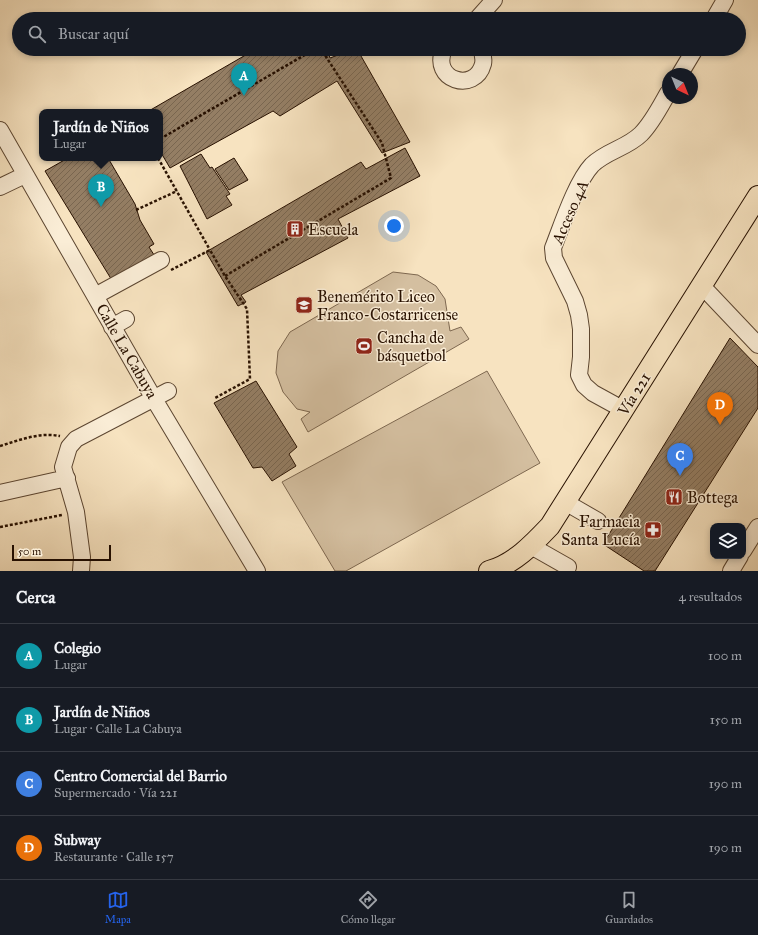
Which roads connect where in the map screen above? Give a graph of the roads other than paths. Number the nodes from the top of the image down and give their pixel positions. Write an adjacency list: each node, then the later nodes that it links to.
1 (494, 0): 3 (street)
2 (725, 0): 4 (street)
3 (483, 12)
4 (718, 12)
5 (442, 56): 6 (street)
6 (483, 56)
7 (691, 56): 8 (street)
8 (684, 68)
9 (662, 103): 19 (street, Acceso 4A)
10 (0, 130): 11 (street, Calle La Cabuya)
11 (25, 175): 12 (street); 16 (street, Calle La Cabuya)
12 (0, 187)
13 (758, 196): 15 (main road, Vía 221)
14 (165, 266): 16 (street)
15 (702, 286): 17 (street); 19 (main road, Vía 221)
16 (95, 296): 18 (street, Calle La Cabuya)
17 (758, 345)
18 (161, 395): 20 (street); 30 (street, Calle La Cabuya)
19 (624, 410): 22 (main road, Vía 221)
20 (67, 478): 21 (street); 29 (street)
21 (0, 493)
22 (565, 502): 23 (street); 25 (main road, Vía 221)
23 (598, 521)
24 (758, 527): 26 (street)
25 (531, 546): 28 (street); 31 (main road, Vía 221)
26 (746, 546)
27 (738, 559): 32 (street)
28 (568, 567)
29 (81, 571)
30 (257, 571)
31 (492, 571)
32 (731, 571)

